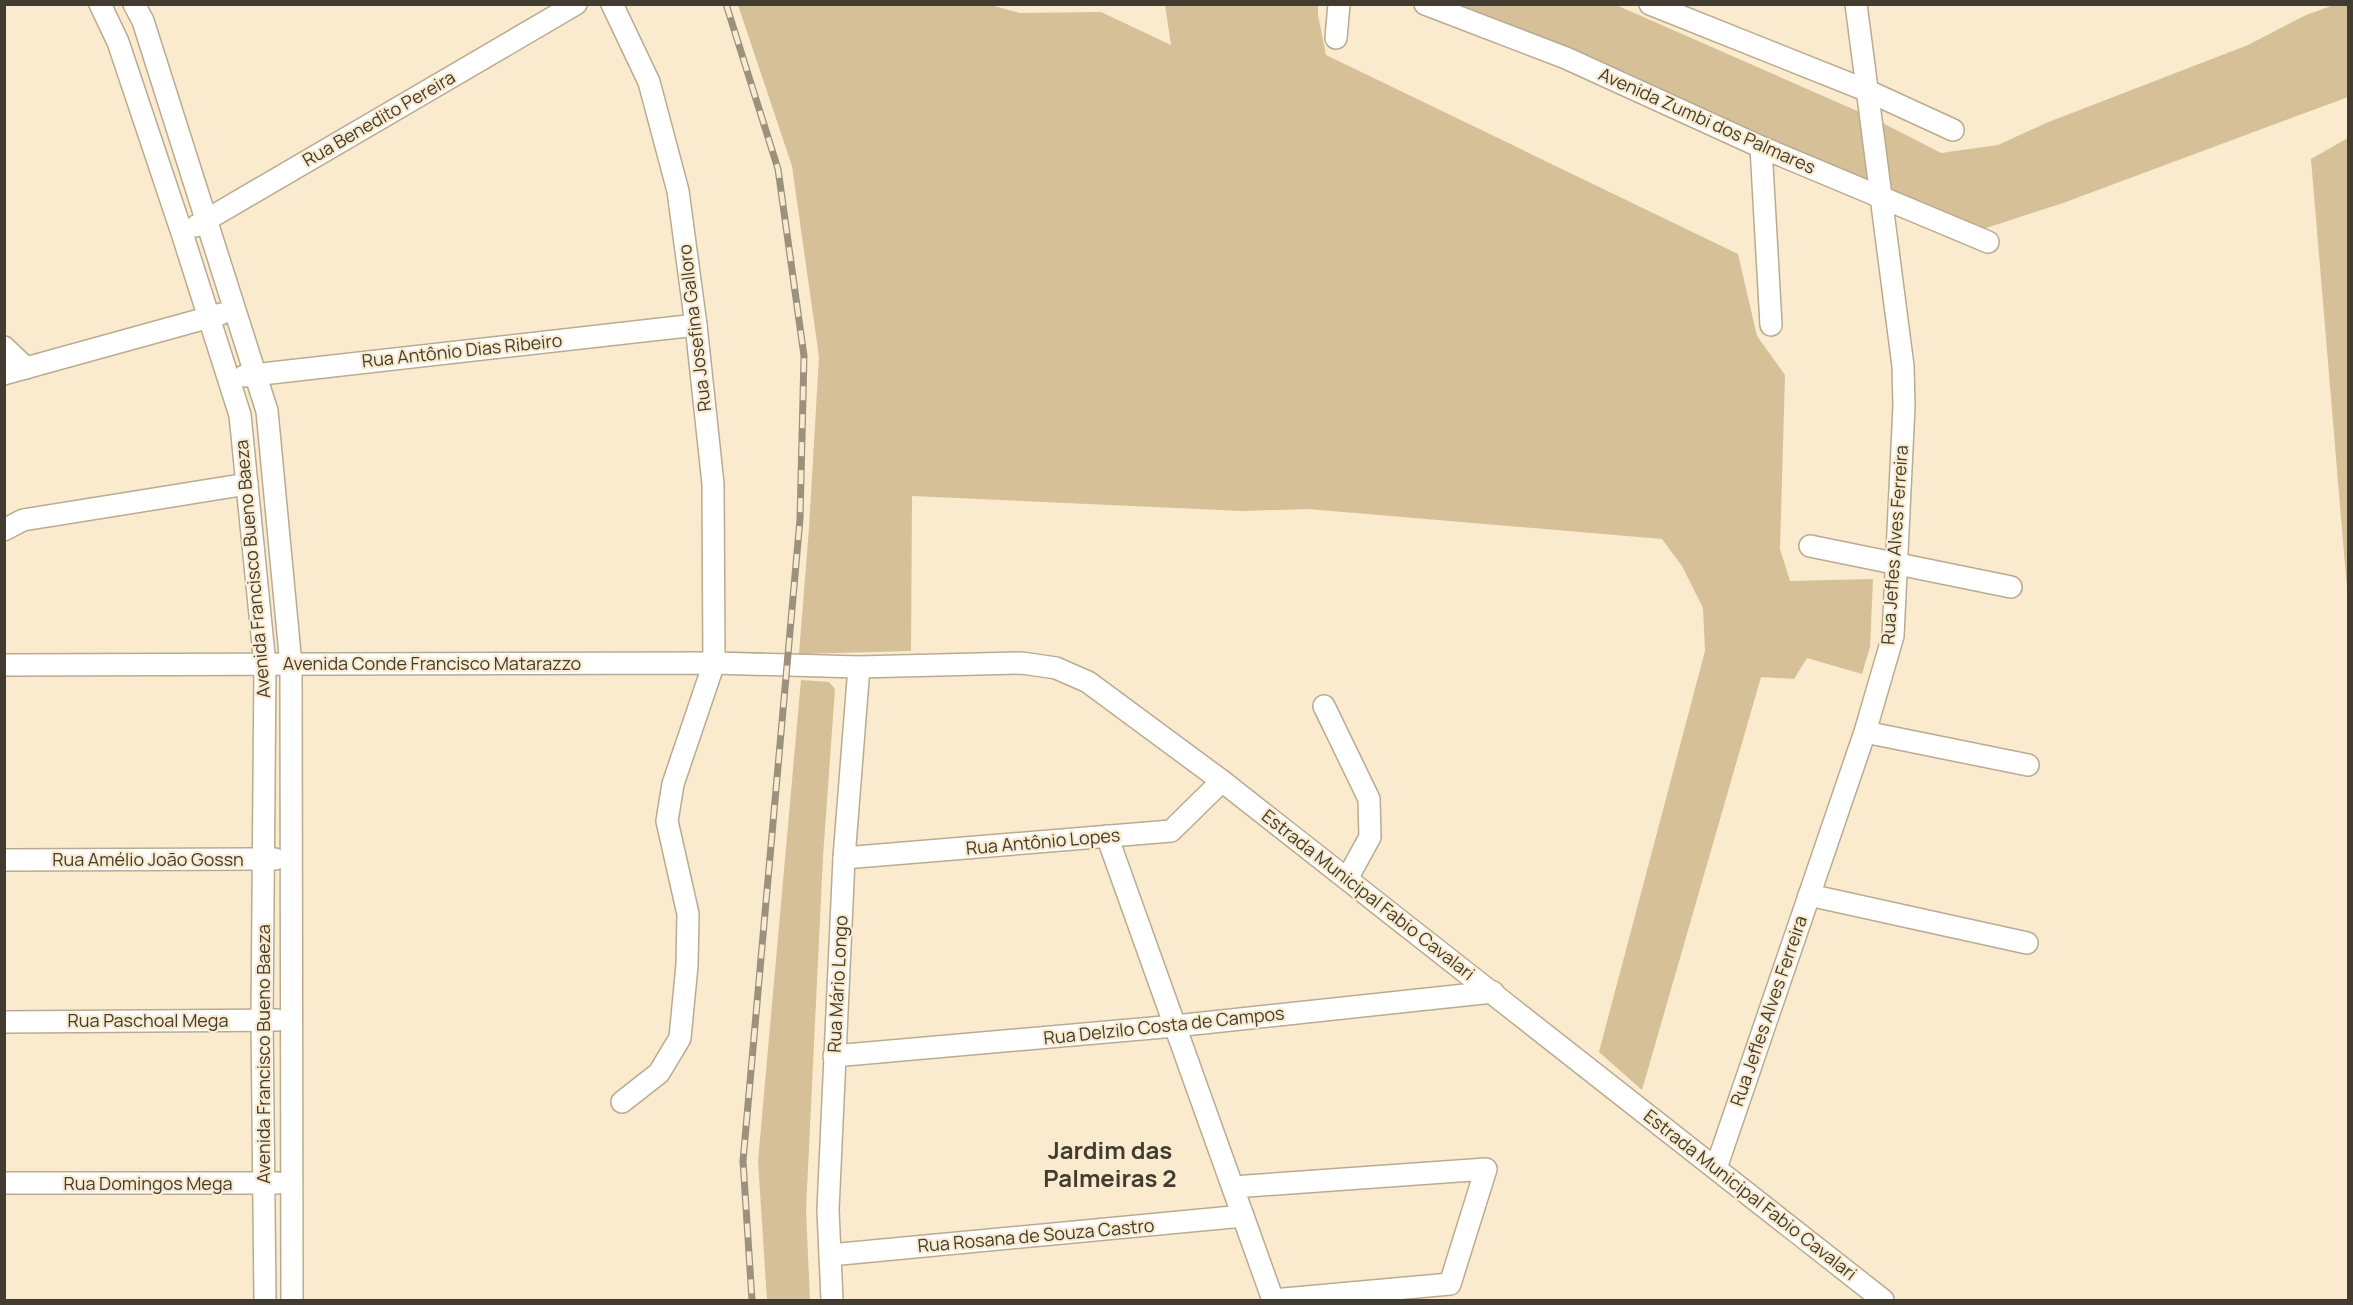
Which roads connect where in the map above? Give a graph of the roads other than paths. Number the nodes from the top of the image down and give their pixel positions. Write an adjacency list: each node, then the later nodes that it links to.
1 (100, 4): 15 (street, Avenida Francisco Bueno Baeza)
2 (134, 4): 14 (street, Avenida Francisco Bueno Baeza)
3 (576, 4): 14 (street, Rua Benedito Pereira)
4 (612, 4): 19 (street, Rua Josefina Galloro)
5 (1339, 4): 9 (street)
6 (1425, 4): 12 (street, Avenida Zumbi dos Palmares)
7 (1650, 4): 10 (street)
8 (1856, 4): 10 (street, Rua Jefles Alves Ferreira)
9 (1336, 38)
10 (1868, 91): 11 (street); 13 (street, Rua Jefles Alves Ferreira)
11 (1953, 130)
12 (1761, 147): 13 (street, Avenida Zumbi dos Palmares); 20 (street)
13 (1881, 198): 16 (street, Avenida Zumbi dos Palmares); 29 (street, Rua Jefles Alves Ferreira)
14 (207, 220): 15 (street, Rua Benedito Pereira); 17 (street, Avenida Francisco Bueno Baeza)
15 (182, 233): 18 (street, Avenida Francisco Bueno Baeza)
16 (1988, 242)
17 (236, 309): 18 (street); 24 (street, Avenida Francisco Bueno Baeza)
18 (209, 317): 22 (street); 25 (street, Avenida Francisco Bueno Baeza)
19 (696, 325): 24 (street, Rua Antônio Dias Ribeiro); 31 (street, Rua Josefina Galloro)
20 (1771, 325)
21 (4, 347): 22 (street)
22 (26, 368): 23 (street)
23 (4, 374)
24 (256, 374): 25 (street, Rua Antônio Dias Ribeiro); 34 (street, Avenida Francisco Bueno Baeza)
25 (228, 378): 26 (street, Avenida Francisco Bueno Baeza)
26 (247, 484): 27 (street); 33 (street, Avenida Francisco Bueno Baeza)
27 (4, 530)
28 (1810, 546): 29 (street)
29 (1897, 563): 30 (street); 38 (street, Rua Jefles Alves Ferreira)
30 (2012, 587)
31 (714, 663): 34 (street, Avenida Conde Francisco Matarazzo); 35 (street, Avenida Conde Francisco Matarazzo); 55 (street, Rua Josefina Galloro)
32 (4, 665): 33 (street, Avenida Conde Francisco Matarazzo)
33 (265, 665): 34 (street, Avenida Conde Francisco Matarazzo); 43 (street, Avenida Francisco Bueno Baeza)
34 (291, 665): 44 (street, Avenida Francisco Bueno Baeza)
35 (788, 665): 36 (street, Estrada Municipal Fabio Cavalari)
36 (859, 667): 40 (street, Estrada Municipal Fabio Cavalari); 42 (street, Rua Mário Longo)
37 (1324, 706): 46 (street)
38 (1865, 732): 39 (street); 47 (street, Rua Jefles Alves Ferreira)
39 (2028, 765)
40 (1222, 782): 41 (street, Rua Antônio Lopes); 46 (street, Estrada Municipal Fabio Cavalari)
41 (1107, 836): 42 (street, Rua Antônio Lopes); 53 (street)
42 (844, 858): 54 (street, Rua Mário Longo)
43 (263, 859): 44 (street, Rua Amélio João Gossn); 45 (street, Rua Amélio João Gossn); 51 (street, Avenida Francisco Bueno Baeza)
44 (291, 859): 50 (street, Avenida Francisco Bueno Baeza)
45 (4, 860)
46 (1347, 879): 49 (street, Estrada Municipal Fabio Cavalari)
47 (1809, 895): 48 (street); 56 (street, Rua Jefles Alves Ferreira)
48 (2027, 943)
49 (1492, 992): 53 (street, Rua Delzilo Costa de Campos); 56 (street, Estrada Municipal Fabio Cavalari)
50 (291, 1019): 51 (street, Rua Paschoal Mega); 58 (street, Avenida Francisco Bueno Baeza)
51 (262, 1020): 52 (street, Rua Paschoal Mega); 59 (street, Avenida Francisco Bueno Baeza)
52 (4, 1022)
53 (1175, 1026): 54 (street, Rua Delzilo Costa de Campos); 60 (street)
54 (834, 1056): 62 (street, Rua Mário Longo)
55 (622, 1102)
56 (1716, 1168): 67 (street, Estrada Municipal Fabio Cavalari)
57 (4, 1183): 59 (street, Rua Domingos Mega)
58 (291, 1183): 59 (street, Rua Domingos Mega); 64 (street, Avenida Francisco Bueno Baeza)
59 (264, 1184): 63 (street, Avenida Francisco Bueno Baeza)
60 (1233, 1187): 61 (street); 66 (street)
61 (1243, 1216): 62 (street, Rua Rosana de Souza Castro); 66 (street)
62 (830, 1255): 65 (street, Rua Mário Longo)
63 (265, 1300)
64 (292, 1300)
65 (832, 1300)
66 (1273, 1300)
67 (1883, 1300)

